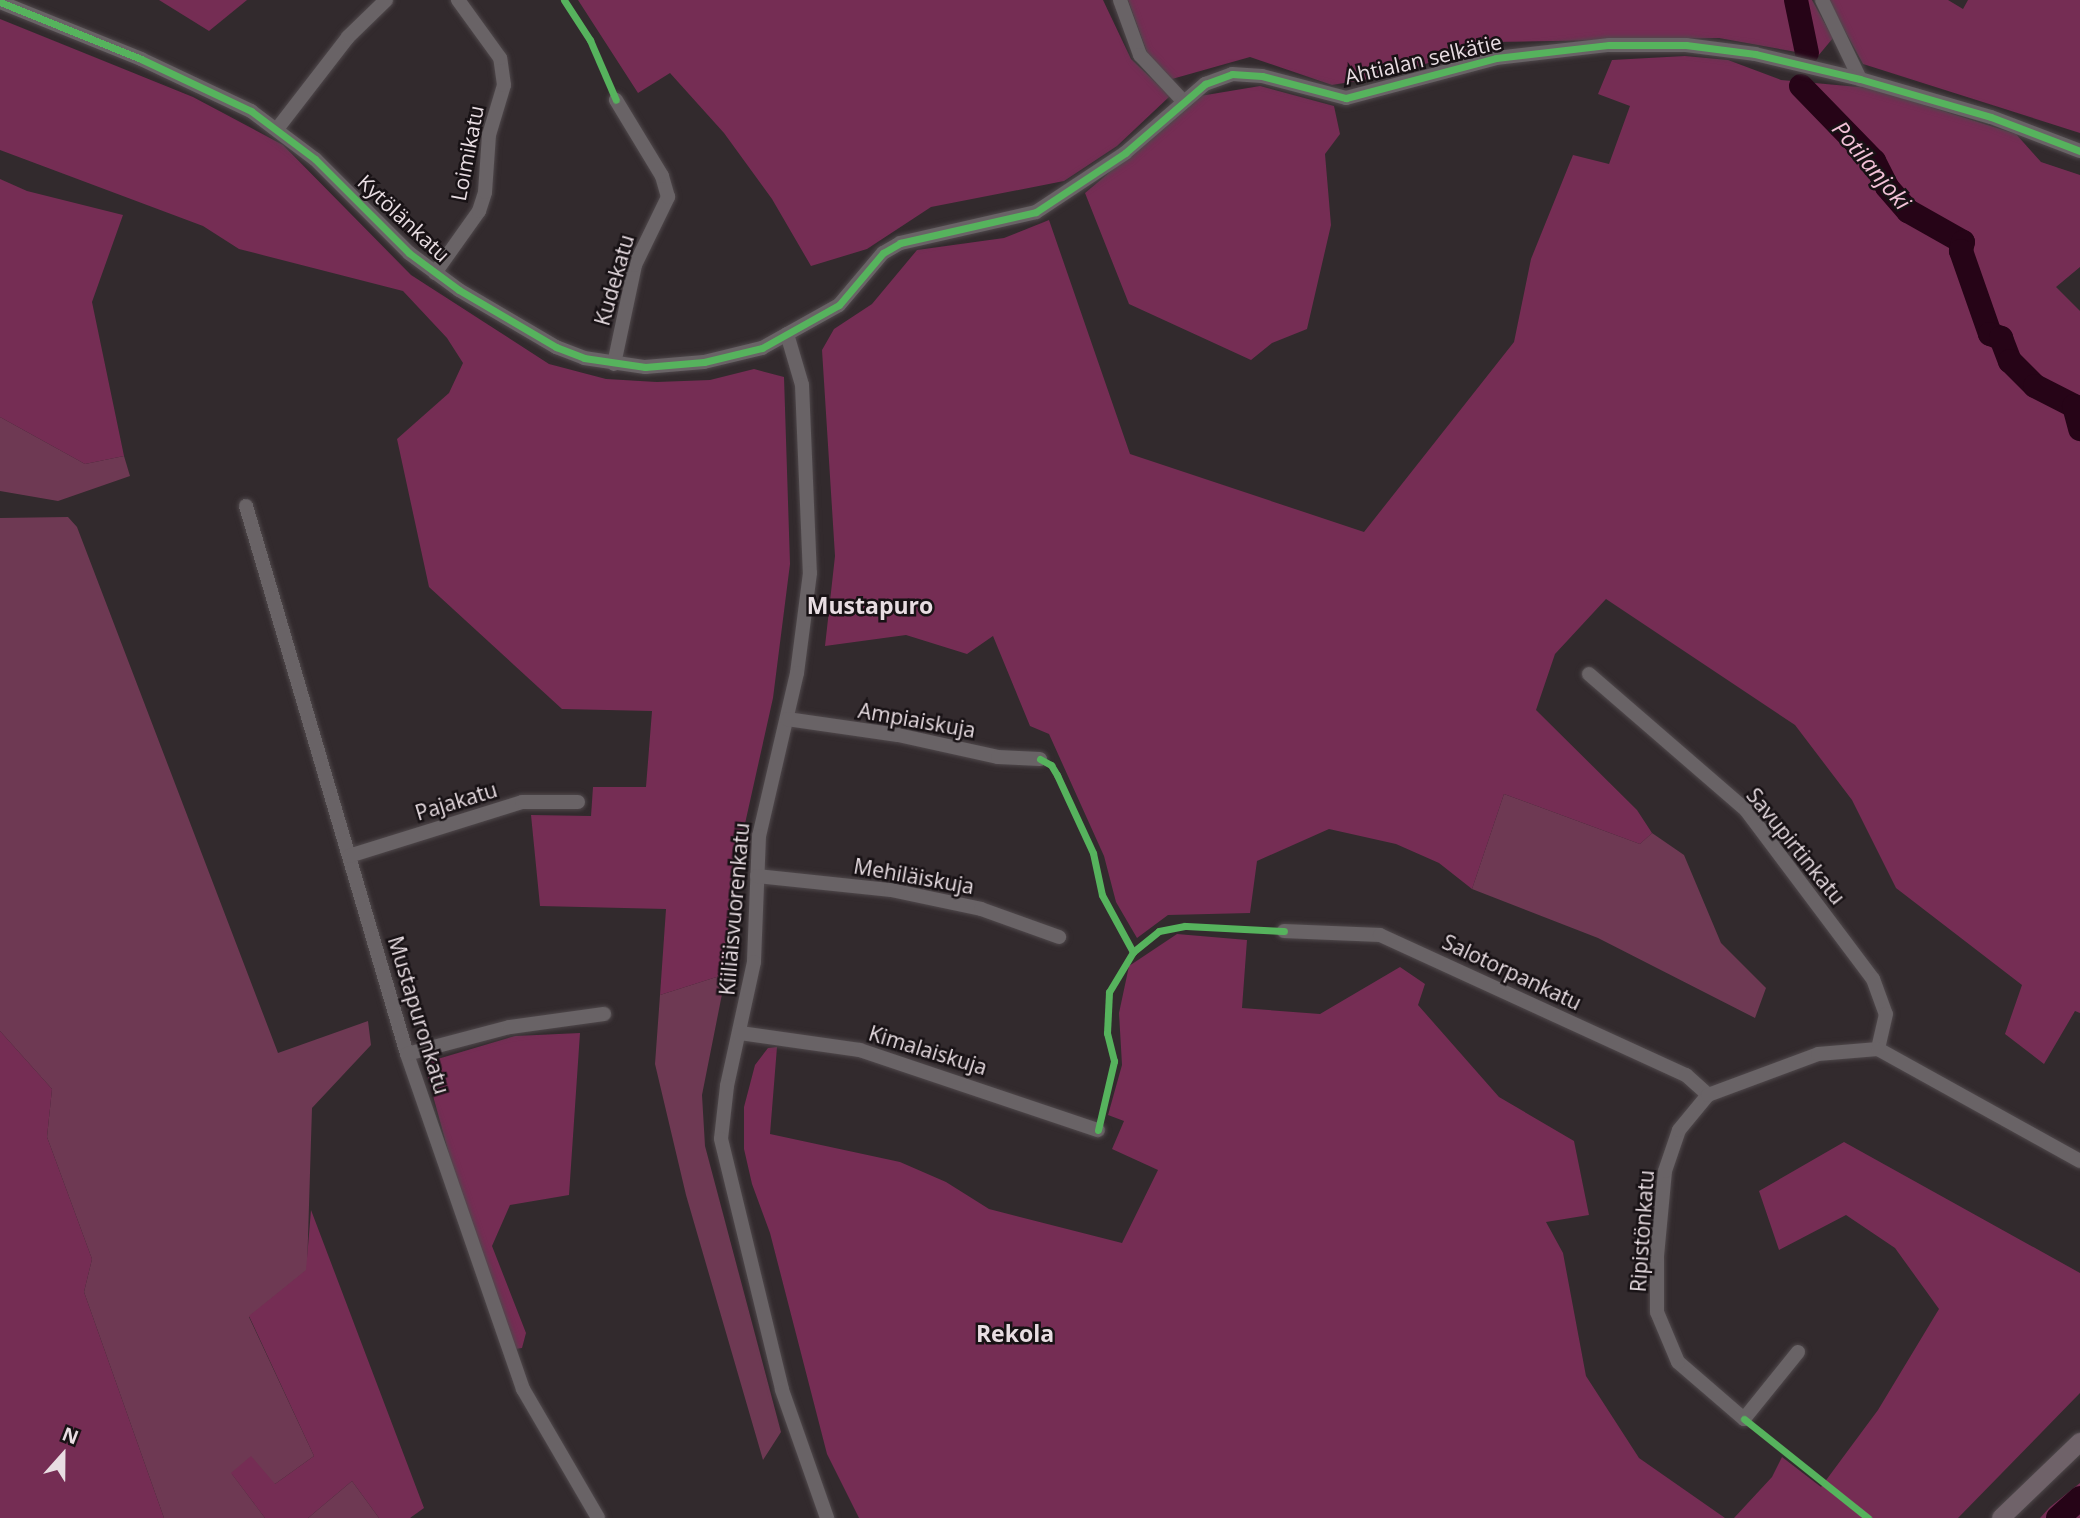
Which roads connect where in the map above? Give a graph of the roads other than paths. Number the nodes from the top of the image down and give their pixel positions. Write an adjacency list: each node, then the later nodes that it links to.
1 (386, 0): 10 (street)
2 (458, 0): 12 (street, Loimikatu)
3 (1120, 0): 9 (street)
4 (1822, 0): 7 (street)
5 (0, 2): 6 (street, Kytölänkatu)
6 (27, 6): 10 (street, Kytölänkatu)
7 (1860, 79): 9 (street, Ahtialan selkätie); 11 (street, Ahtialan selkätie)
8 (616, 100): 15 (street, Kudekatu)
9 (1183, 101): 13 (street, Ahtialan selkätie)
10 (277, 129): 12 (street, Kytölänkatu)
11 (2080, 151)
12 (435, 273): 15 (street, Kytölänkatu)
13 (839, 305): 14 (street, Kytölänkatu)
14 (787, 334): 15 (street, Kytölänkatu); 18 (street, Kiiliäisvuorenkatu)
15 (614, 364)
16 (247, 506): 21 (street, Mustapuronkatu)
17 (1589, 674): 27 (street, Savupirtinkatu)
18 (787, 719): 19 (street, Ampiaiskuja); 22 (street, Kiiliäisvuorenkatu)
19 (1040, 759)
20 (578, 802): 21 (street, Pajakatu)
21 (349, 856): 28 (street, Mustapuronkatu)
22 (757, 876): 24 (street, Mehiläiskuja); 26 (street, Kiiliäisvuorenkatu)
23 (1284, 931): 29 (street, Salotorpankatu)
24 (1059, 937)
25 (604, 1014): 28 (street)
26 (740, 1033): 30 (street, Kimalaiskuja); 35 (street, Kiiliäisvuorenkatu)
27 (1878, 1049): 29 (street, Ripistönkatu); 31 (street)
28 (407, 1054): 34 (street, Mustapuronkatu)
29 (1708, 1095): 32 (street, Ripistönkatu)
30 (1098, 1130)
31 (2079, 1159)
32 (1798, 1352)
33 (2080, 1442): 36 (main road)
34 (598, 1518)
35 (827, 1518)
36 (2001, 1518)

